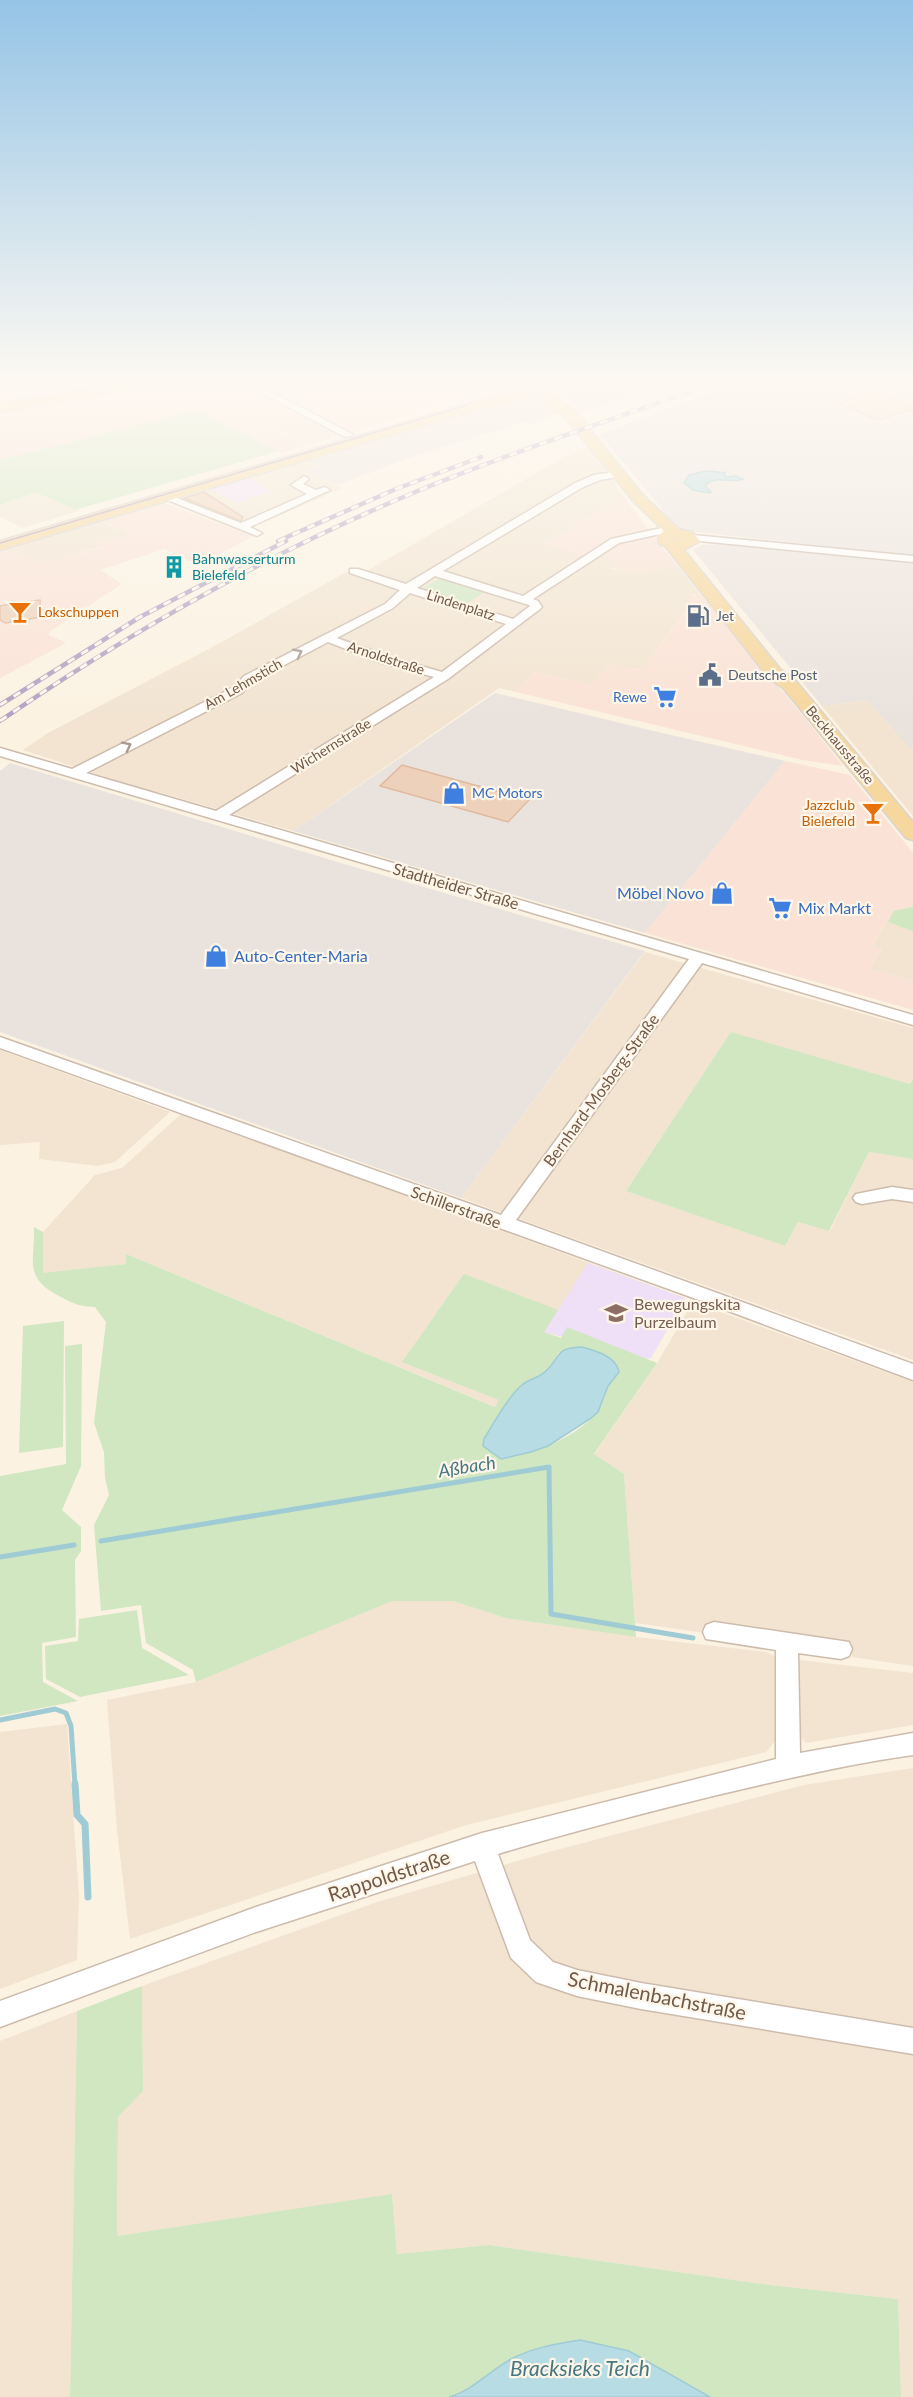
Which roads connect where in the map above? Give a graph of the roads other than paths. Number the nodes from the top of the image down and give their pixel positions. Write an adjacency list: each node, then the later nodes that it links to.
1 (153, 493): 9 (main road)
2 (179, 493): 6 (main road)
3 (318, 493): 7 (street)
4 (566, 493): 14 (street, Am Lehmstich)
5 (634, 493): 10 (main road, Beckhausstraße)
6 (165, 497): 7 (street); 11 (main road)
7 (240, 527): 8 (street)
8 (257, 533)
9 (0, 538)
10 (675, 538): 12 (street); 16 (street); 23 (main road, Beckhausstraße)
11 (0, 546)
12 (913, 559)
13 (354, 571): 15 (street)
14 (434, 572): 15 (street, Am Lehmstich); 16 (street, Lindenplatz)
15 (407, 589): 17 (street, Lindenplatz); 18 (street, Am Lehmstich)
16 (524, 600): 17 (street, Wichernstraße)
17 (514, 622): 19 (street, Wichernstraße)
18 (327, 638): 19 (street, Arnoldstraße); 21 (street, Am Lehmstich, one-way to 18)
19 (444, 676): 22 (street, Wichernstraße)
20 (0, 752): 21 (street, Stadtheider Straße)
21 (75, 773): 22 (street, Stadtheider Straße)
22 (217, 816): 24 (street, Stadtheider Straße)
23 (913, 834)
24 (698, 957): 25 (street, Stadtheider Straße); 29 (street, Bernhard-Mosberg-Straße)
25 (913, 1020)
26 (0, 1042): 29 (street, Schillerstraße)
27 (913, 1196): 28 (street)
28 (862, 1198)
29 (504, 1224): 30 (street, Schillerstraße)
30 (913, 1372)
31 (714, 1632): 32 (street)
32 (787, 1642): 33 (street); 35 (street)
33 (841, 1649)
34 (913, 1744): 35 (street, Rappoldstraße)
35 (788, 1768): 36 (street, Rappoldstraße)
36 (482, 1845): 37 (street, Rappoldstraße); 38 (street, Schmalenbachstraße)
37 (0, 2014)
38 (913, 2041)

